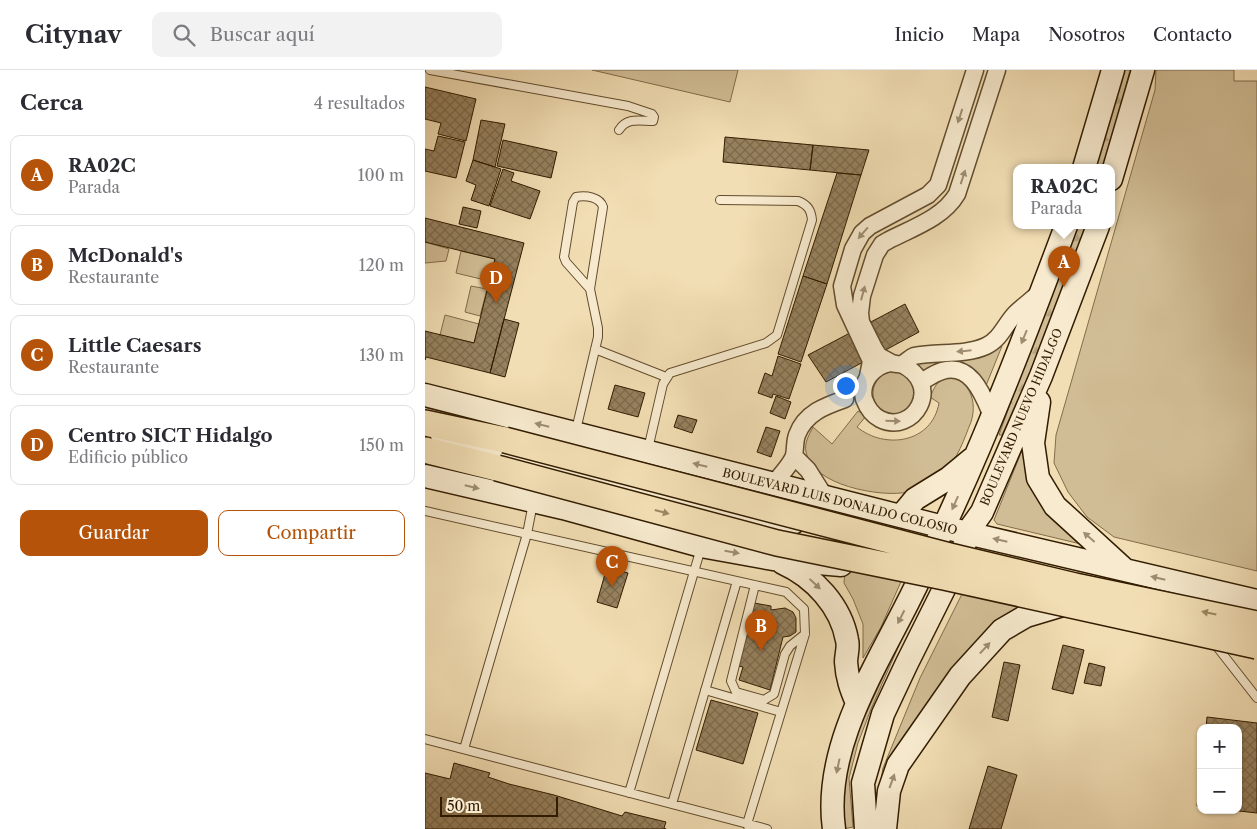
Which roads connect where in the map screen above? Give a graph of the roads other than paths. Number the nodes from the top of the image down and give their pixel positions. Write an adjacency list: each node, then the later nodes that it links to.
1 (430, 70): 6 (lane)
2 (975, 70): 18 (street, one-way to 18)
3 (997, 70): 15 (street, one-way to 3)
4 (1113, 70): 7 (main road)
5 (1143, 70): 8 (main road)
6 (619, 130)
7 (1085, 164)
8 (1115, 165)
9 (721, 200): 17 (lane)
10 (1065, 229): 13 (main road)
11 (1096, 229): 16 (main road, BOULEVARD NUEVO HIDALGO)
12 (590, 289): 12 (lane); 14 (lane)
13 (1042, 291): 15 (street, one-way to 15); 24 (main road, one-way to 24)
14 (595, 349): 17 (lane); 28 (lane)
15 (897, 363): 18 (street); 19 (street)
16 (1041, 376): 43 (main road, BOULEVARD NUEVO HIDALGO); 47 (main road, one-way to 16)
17 (666, 377): 30 (lane)
18 (866, 380): 21 (street); 23 (street)
19 (921, 382): 23 (street, one-way to 19); 24 (street)
20 (425, 395): 28 (main road, BOULEVARD LUIS DONALDO COLOSIO, one-way to 20)
21 (845, 399): 23 (street); 31 (street)
22 (425, 411): 27 (main road)
23 (872, 413)
24 (992, 416): 32 (main road)
25 (425, 423): 27 (main road, BOULEVARD LUIS DONALDO COLOSIO)
26 (425, 429): 42 (main road)
27 (454, 429): 57 (main road, BOULEVARD LUIS DONALDO COLOSIO, one-way to 27, bridge)
28 (575, 433): 30 (main road, BOULEVARD LUIS DONALDO COLOSIO)
29 (425, 450): 34 (main road)
30 (647, 452): 36 (main road, BOULEVARD LUIS DONALDO COLOSIO, one-way to 30)
31 (794, 456): 36 (street); 37 (street)
32 (974, 457): 40 (main road); 42 (main road, one-way to 42)
33 (425, 468): 34 (main road)
34 (497, 468): 60 (main road, one-way to 60, bridge)
35 (425, 476): 38 (main road, one-way to 38)
36 (774, 484): 37 (main road, BOULEVARD LUIS DONALDO COLOSIO)
37 (825, 497): 40 (main road, BOULEVARD LUIS DONALDO COLOSIO)
38 (534, 502): 41 (lane); 44 (main road)
39 (425, 511): 41 (lane)
40 (901, 516): 42 (main road, BOULEVARD LUIS DONALDO COLOSIO)
41 (527, 534): 48 (lane); 67 (lane)
42 (940, 535): 43 (main road, BOULEVARD LUIS DONALDO COLOSIO); 50 (main road)
43 (965, 542): 46 (main road, BOULEVARD LUIS DONALDO COLOSIO, one-way to 43); 49 (main road); 51 (main road, BOULEVARD NUEVO HIDALGO)
44 (701, 546): 45 (main road, one-way to 45); 48 (lane)
45 (773, 559): 50 (main road); 64 (main road, one-way to 64)
46 (1102, 564): 47 (main road, BOULEVARD LUIS DONALDO COLOSIO); 49 (main road)
47 (1125, 570): 54 (main road, BOULEVARD LUIS DONALDO COLOSIO, one-way to 47)
48 (695, 572): 52 (lane); 68 (lane)
49 (1069, 572): 56 (main road)
50 (923, 573): 51 (main road); 64 (main road, one-way to 64)
51 (949, 580): 55 (main road); 75 (main road, BOULEVARD NUEVO HIDALGO)
52 (737, 581): 53 (lane); 62 (lane)
53 (755, 585): 58 (lane); 58 (lane)
54 (1257, 601)
55 (1066, 604): 56 (main road); 76 (main road, one-way to 55)
56 (1090, 611): 59 (main road)
57 (1257, 624)
58 (805, 634): 65 (lane)
59 (1214, 643): 61 (main road); 63 (lane)
60 (1257, 646)
61 (1257, 654)
62 (705, 690): 65 (lane); 69 (lane)
63 (1257, 698)
64 (857, 703): 74 (main road, one-way to 74)
65 (781, 712): 71 (lane)
66 (425, 738): 67 (lane)
67 (465, 749): 68 (lane)
68 (629, 793): 69 (lane)
69 (672, 804): 70 (lane)
70 (730, 820): 71 (lane); 72 (lane)
71 (748, 827): 73 (lane)
72 (728, 829)
73 (767, 829)
74 (834, 829)
75 (865, 829)
76 (885, 829)

